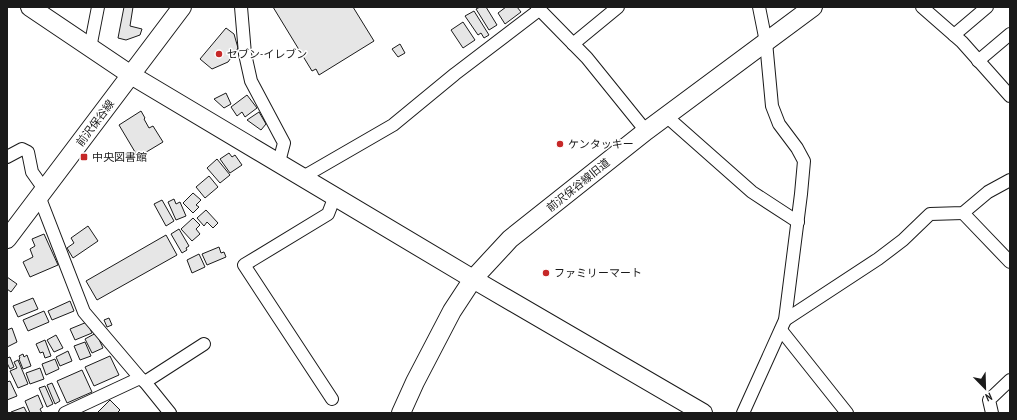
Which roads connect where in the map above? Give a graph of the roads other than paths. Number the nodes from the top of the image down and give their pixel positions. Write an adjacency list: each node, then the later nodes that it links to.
1 (30, 7): 15 (street)
2 (98, 7): 15 (street)
3 (182, 7): 17 (street, 前沢保谷線)
4 (241, 7): 22 (street)
5 (618, 7): 14 (street)
6 (759, 7): 13 (street)
7 (812, 7): 13 (street, 前沢保谷線旧道)
8 (922, 7): 12 (street)
9 (987, 7): 12 (street)
10 (538, 8): 14 (street); 23 (street)
11 (1010, 34): 16 (street)
12 (954, 35): 16 (street)
13 (766, 42): 19 (street, 前沢保谷線旧道); 28 (street)
14 (573, 44): 20 (street)
15 (90, 48): 17 (street)
16 (978, 61): 18 (street)
17 (131, 75): 22 (street); 25 (street, 前沢保谷線)
18 (1010, 96)
19 (666, 116): 20 (street, 前沢保谷線旧道); 28 (street)
20 (646, 131): 31 (street, 前沢保谷線旧道)
21 (7, 157): 25 (street)
22 (279, 162): 23 (street)
23 (303, 177): 26 (street)
24 (1010, 180): 27 (street)
25 (42, 193): 29 (street, 前沢保谷線); 34 (street)
26 (335, 196): 31 (street); 36 (street)
27 (963, 213): 30 (street); 32 (street)
28 (798, 222): 32 (street)
29 (7, 239)
30 (1010, 262)
31 (473, 279): 37 (street); 40 (street, 前沢保谷線旧道)
32 (783, 325): 41 (street); 42 (street)
33 (204, 344): 34 (street)
34 (143, 380): 38 (street); 39 (street)
35 (1010, 380): 43 (street)
36 (332, 399)
37 (699, 412)
38 (65, 413)
39 (170, 413)
40 (401, 413)
41 (743, 413)
42 (847, 413)
43 (992, 413)

